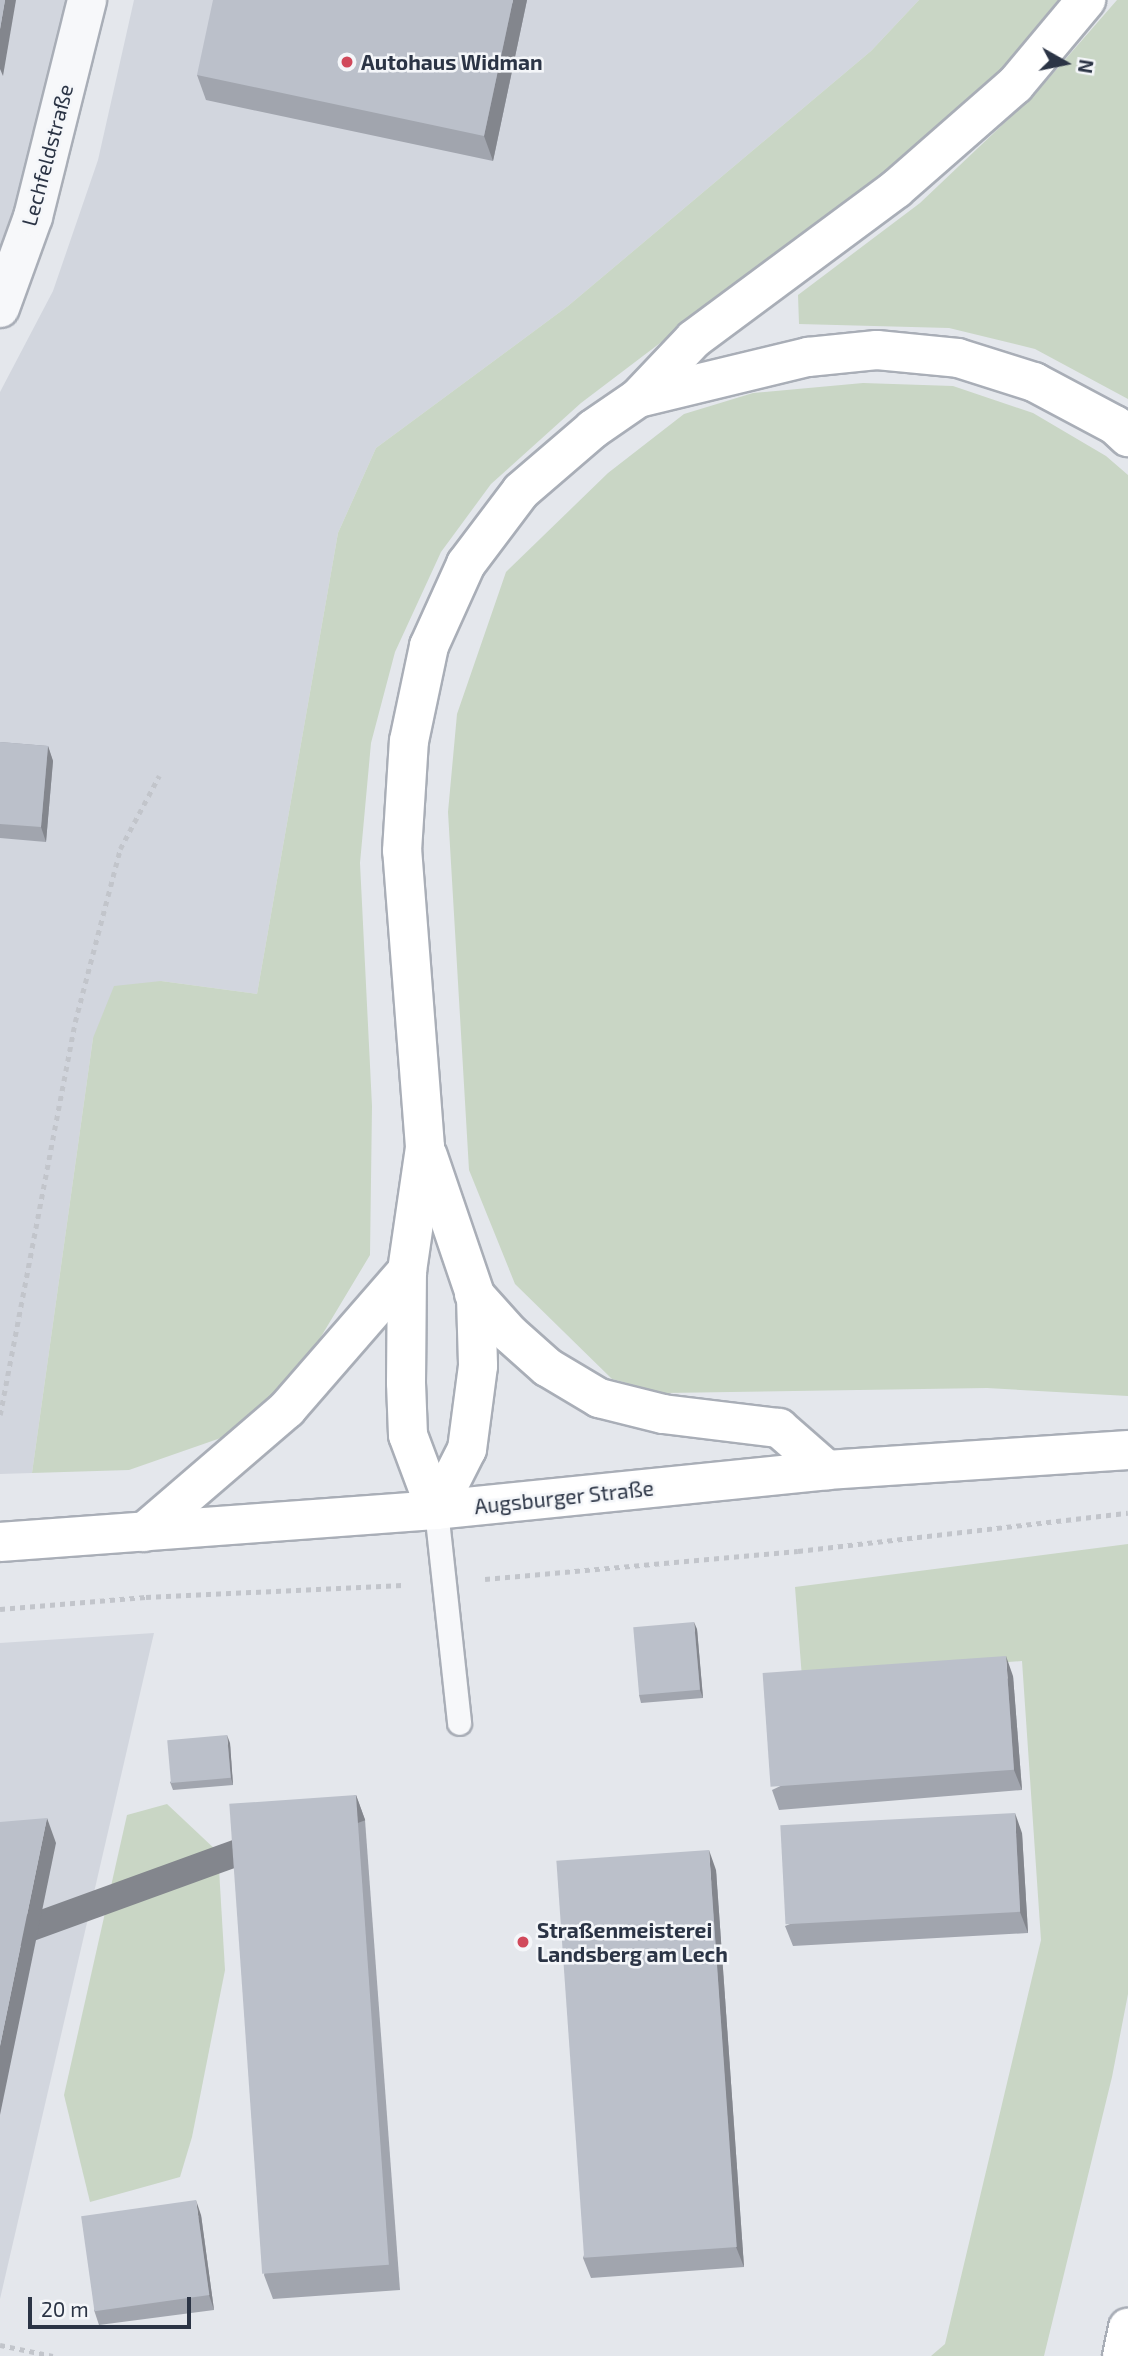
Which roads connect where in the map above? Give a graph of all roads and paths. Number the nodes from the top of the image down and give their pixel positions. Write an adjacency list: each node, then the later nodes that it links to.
1 (87, 0): 3 (street, Lechfeldstraße)
2 (1086, 0): 4 (main road)
3 (0, 308)
4 (638, 398): 5 (main road); 7 (main road)
5 (1128, 437)
6 (159, 776): 10 (path)
7 (425, 1147): 8 (main road); 9 (main road)
8 (407, 1270): 13 (main road); 15 (main road)
9 (474, 1294): 12 (main road); 13 (main road)
10 (0, 1415)
11 (1128, 1450): 12 (main road, Augsburger Straße)
12 (827, 1470): 13 (main road, Augsburger Straße)
13 (436, 1510): 15 (main road, Augsburger Straße); 17 (lane)
14 (1128, 1513): 17 (path)
15 (144, 1532): 16 (main road, Augsburger Straße)
16 (0, 1542)
17 (443, 1583): 18 (path); 19 (lane)
18 (0, 1609)
19 (459, 1723)
20 (1128, 2328): 23 (main road)
21 (0, 2345): 22 (path)
22 (52, 2356)
23 (1122, 2356)

